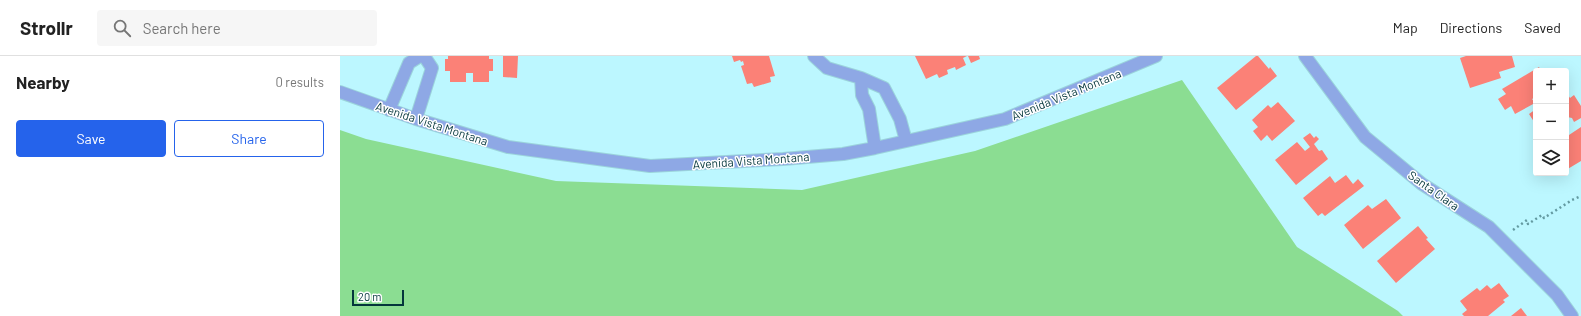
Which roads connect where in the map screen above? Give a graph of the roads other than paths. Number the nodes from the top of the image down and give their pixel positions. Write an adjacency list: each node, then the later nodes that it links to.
1 (420, 56): 8 (street)
2 (424, 56): 9 (street)
3 (814, 56): 6 (street)
4 (1156, 56): 10 (street, Avenida Vista Montana)
5 (1305, 56): 12 (street, Santa Clara)
6 (862, 78): 10 (street); 11 (street)
7 (340, 92): 8 (street, Avenida Vista Montana)
8 (389, 110): 9 (street, Avenida Vista Montana)
9 (416, 119): 11 (street, Avenida Vista Montana)
10 (906, 141): 11 (street, Avenida Vista Montana)
11 (876, 148)
12 (1572, 316)

